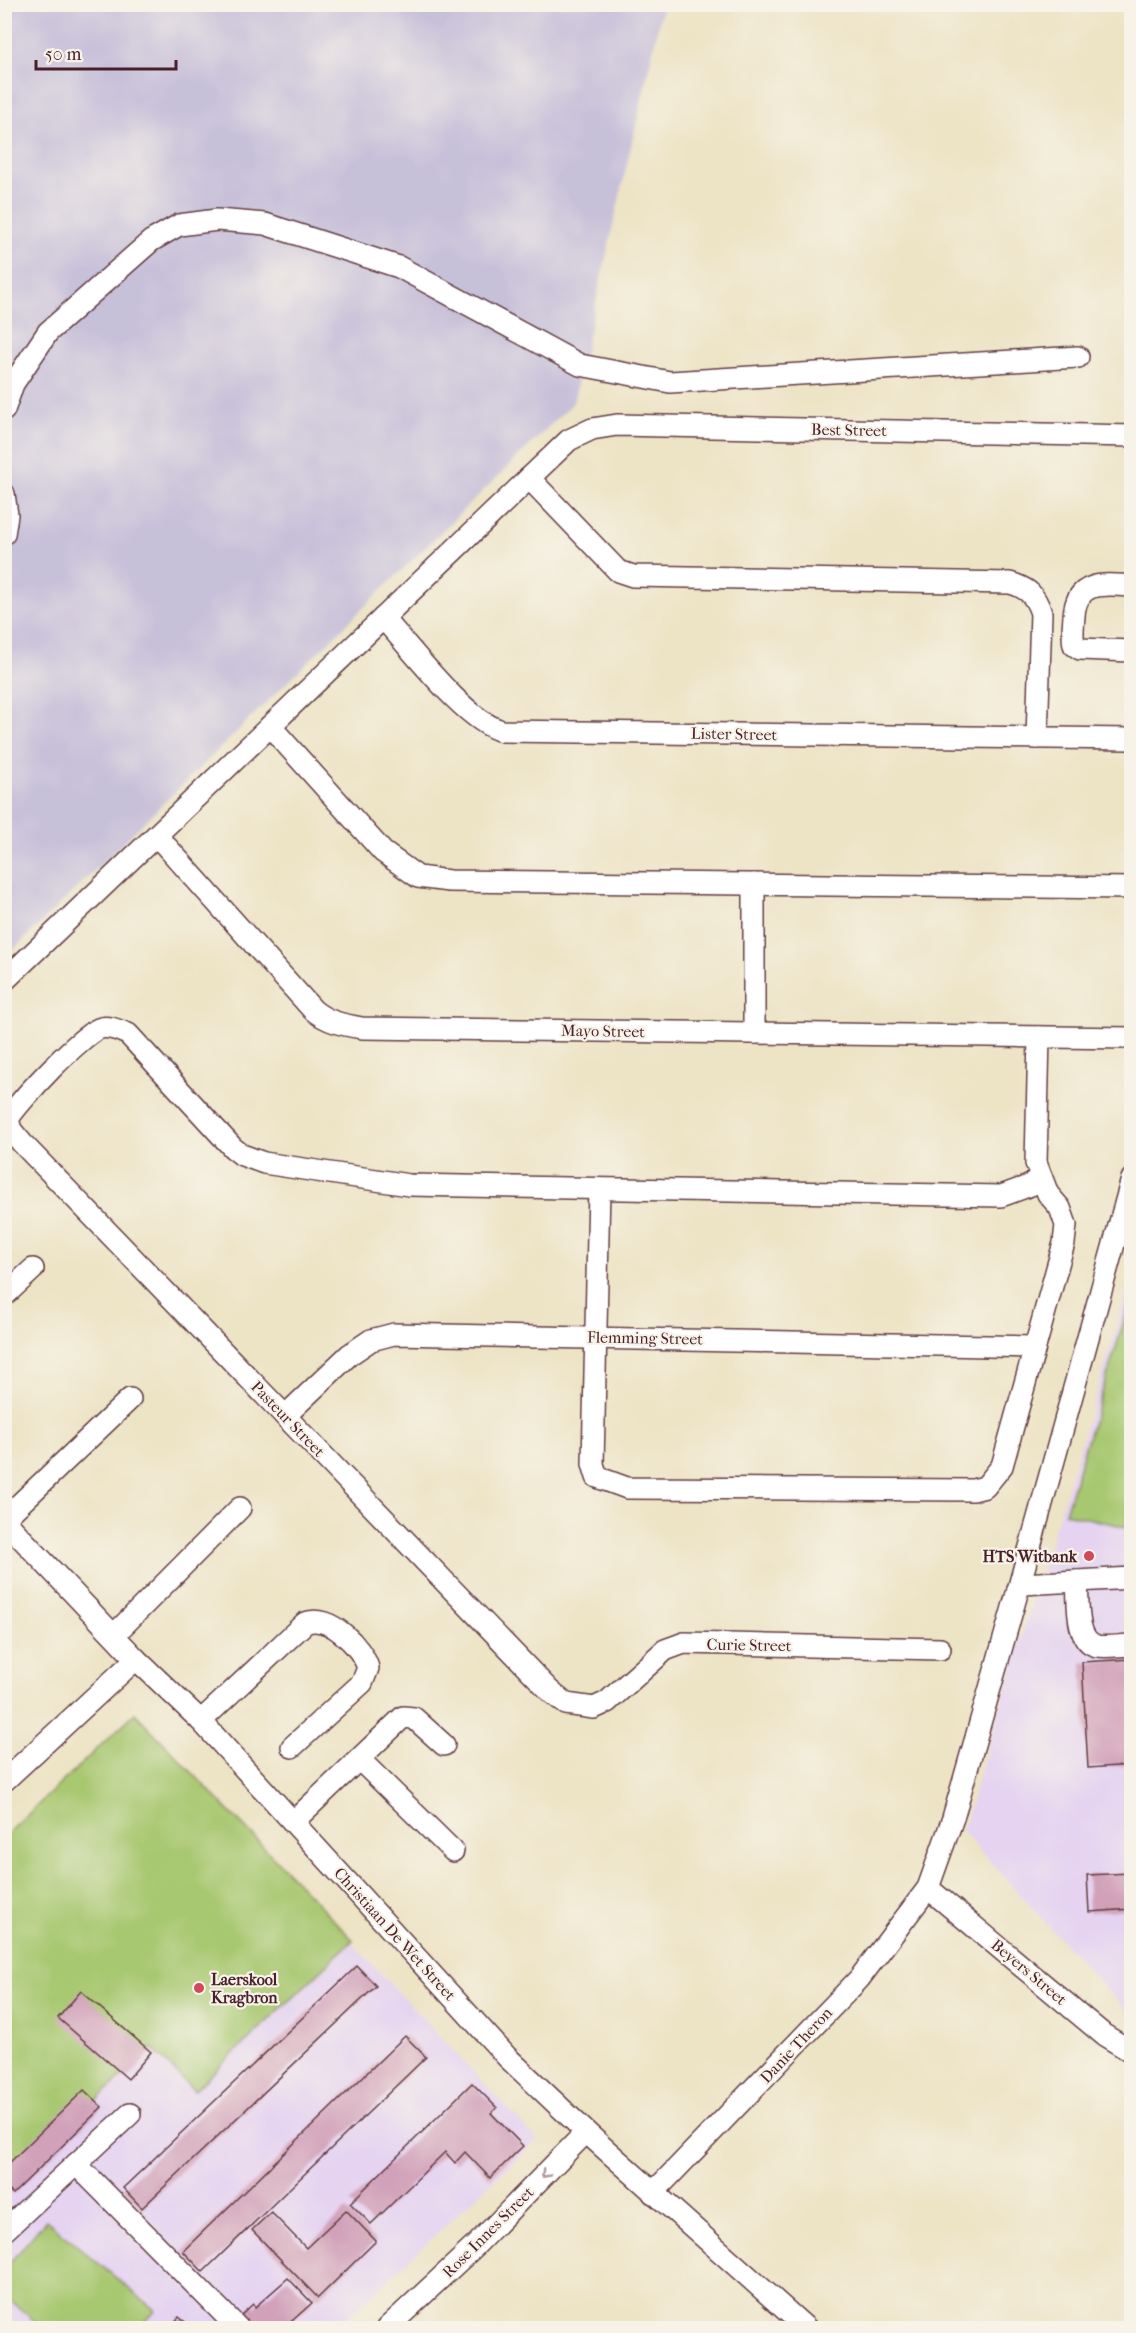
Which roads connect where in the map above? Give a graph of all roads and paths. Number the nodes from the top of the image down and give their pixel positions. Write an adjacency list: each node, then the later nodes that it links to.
1 (1078, 357): 2 (street)
2 (4, 410)
3 (1131, 436): 4 (street, Best Street)
4 (529, 478): 8 (street); 11 (street)
5 (4, 494): 6 (street)
6 (4, 534)
7 (1131, 586): 9 (street)
8 (383, 618): 10 (street); 11 (street, Lister Street)
9 (1131, 651)
10 (270, 726): 13 (street); 14 (street)
11 (1037, 738): 12 (street, Lister Street)
12 (1131, 739)
13 (157, 836): 16 (street); 17 (street, Mayo Street)
14 (754, 884): 15 (street); 17 (street)
15 (1131, 888)
16 (4, 981)
17 (754, 1033): 18 (street, Mayo Street)
18 (1039, 1037): 19 (street, Mayo Street); 20 (street)
19 (1131, 1038)
20 (1040, 1176): 22 (street); 26 (street)
21 (1131, 1179): 33 (street, Danie Theron)
22 (599, 1189): 25 (street); 28 (street, Pasteur Street)
23 (33, 1269): 24 (street)
24 (4, 1296)
25 (596, 1337): 26 (street, Flemming Street); 26 (street); 28 (street, Flemming Street)
26 (1035, 1347)
27 (130, 1399): 30 (street)
28 (285, 1416): 38 (street, Pasteur Street)
29 (240, 1508): 34 (street)
30 (4, 1520): 34 (street, Christiaan De Wet Street)
31 (1131, 1578): 32 (street)
32 (1077, 1581): 33 (street); 35 (street)
33 (1018, 1590): 46 (street, Danie Theron)
34 (116, 1634): 37 (street, Christiaan De Wet Street)
35 (1131, 1645)
36 (940, 1649): 38 (street, Curie Street)
37 (136, 1659): 39 (street, Christiaan De Wet Street); 43 (street)
38 (580, 1708)
39 (201, 1721): 41 (street); 44 (street, Christiaan De Wet Street)
40 (444, 1745): 42 (street)
41 (292, 1747)
42 (360, 1760): 44 (street); 45 (street)
43 (4, 1781)
44 (293, 1822): 49 (street, Christiaan De Wet Street)
45 (453, 1851)
46 (928, 1888): 47 (street, Beyers Street); 51 (street, Danie Theron)
47 (1131, 2052)
48 (130, 2114): 50 (street)
49 (586, 2132): 51 (street, Christiaan De Wet Street); 54 (street, Rose Innes Street, one-way to 54)
50 (76, 2164): 52 (street); 53 (street)
51 (653, 2193): 55 (street, Christiaan De Wet Street)
52 (4, 2231)
53 (238, 2328)
54 (387, 2328)
55 (806, 2328)

